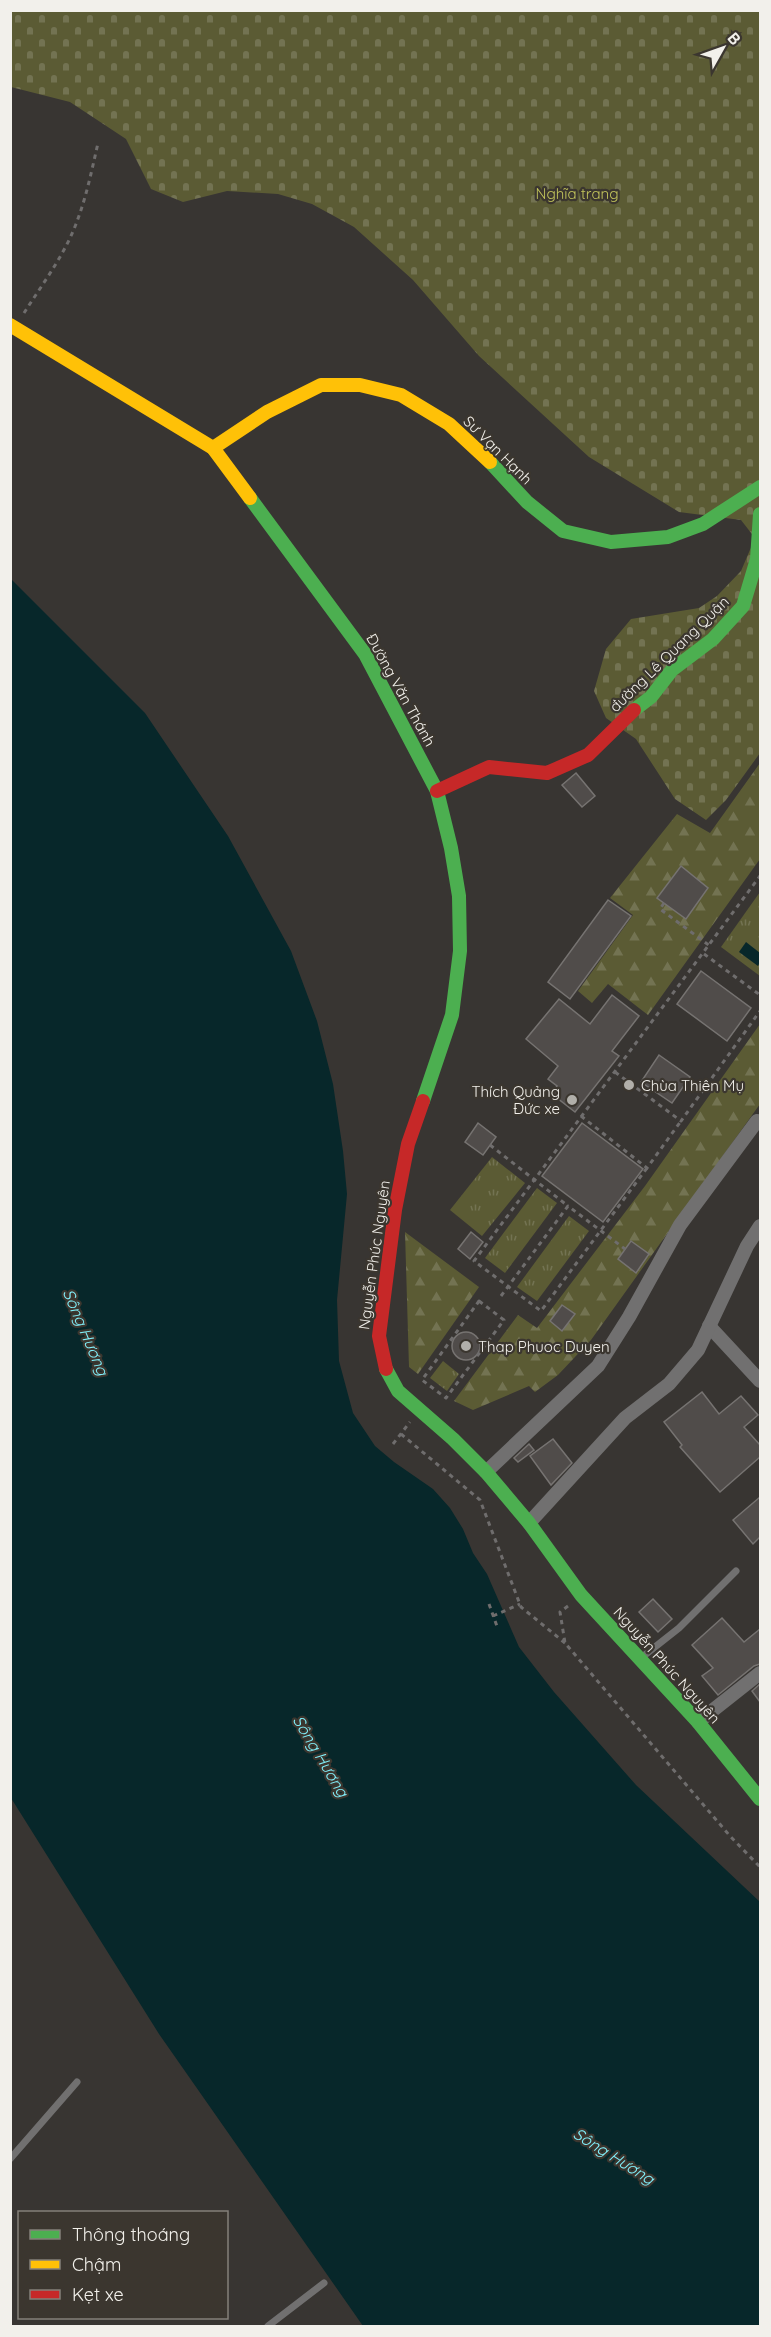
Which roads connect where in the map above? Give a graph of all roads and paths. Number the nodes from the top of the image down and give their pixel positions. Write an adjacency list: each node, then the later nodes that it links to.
1 (98, 143): 2 (path)
2 (13, 326): 3 (main road, Đường Văn Thánh)
3 (213, 448): 4 (main road, Sư Vạn Hạnh); 6 (main road, Đường Văn Thánh)
4 (760, 487)
5 (760, 514): 6 (main road, đường Lê Quang Quận)
6 (437, 791): 19 (main road, Đường Văn Thánh)
7 (760, 876): 11 (path)
8 (664, 903): 10 (path)
9 (678, 914): 10 (path)
10 (674, 919): 11 (path)
11 (710, 946): 12 (path)
12 (704, 954): 13 (path); 15 (path)
13 (760, 995)
14 (760, 1011): 17 (path)
15 (615, 1072): 16 (path); 17 (path)
16 (581, 1116): 21 (path); 22 (path)
17 (681, 1120): 21 (path)
18 (757, 1121): 36 (street)
19 (408, 1144): 33 (main road, Nguyễn Phúc Nguyên)
20 (490, 1145): 22 (path)
21 (648, 1167): 25 (path)
22 (533, 1179): 23 (path); 27 (path)
23 (568, 1206): 25 (path); 27 (path)
24 (760, 1226): 31 (street)
25 (600, 1230): 26 (path); 27 (path)
26 (625, 1249)
27 (508, 1286): 28 (path)
28 (501, 1296)
29 (494, 1305): 30 (path)
30 (491, 1310): 30 (path)
31 (709, 1326): 32 (street); 37 (street)
32 (760, 1380)
33 (420, 1411): 34 (path); 36 (main road, Nguyễn Phúc Nguyên)
34 (401, 1434): 35 (path); 41 (path)
35 (393, 1444)
36 (486, 1472): 37 (main road, Nguyễn Phúc Nguyên)
37 (529, 1523): 39 (main road, Nguyễn Phúc Nguyên)
38 (736, 1571): 45 (lane)
39 (581, 1595): 44 (path); 45 (main road, Nguyễn Phúc Nguyên)
40 (489, 1604): 42 (path)
41 (520, 1604): 42 (path); 44 (path)
42 (493, 1616): 43 (path)
43 (498, 1629)
44 (565, 1643): 49 (path)
45 (639, 1660): 47 (main road, Nguyễn Phúc Nguyên)
46 (760, 1673): 47 (street)
47 (698, 1722): 48 (main road, Nguyễn Phúc Nguyên)
48 (760, 1799)
49 (760, 1866)
50 (77, 2082): 51 (lane)
51 (10, 2159)
52 (324, 2283): 53 (lane)
53 (268, 2326)

